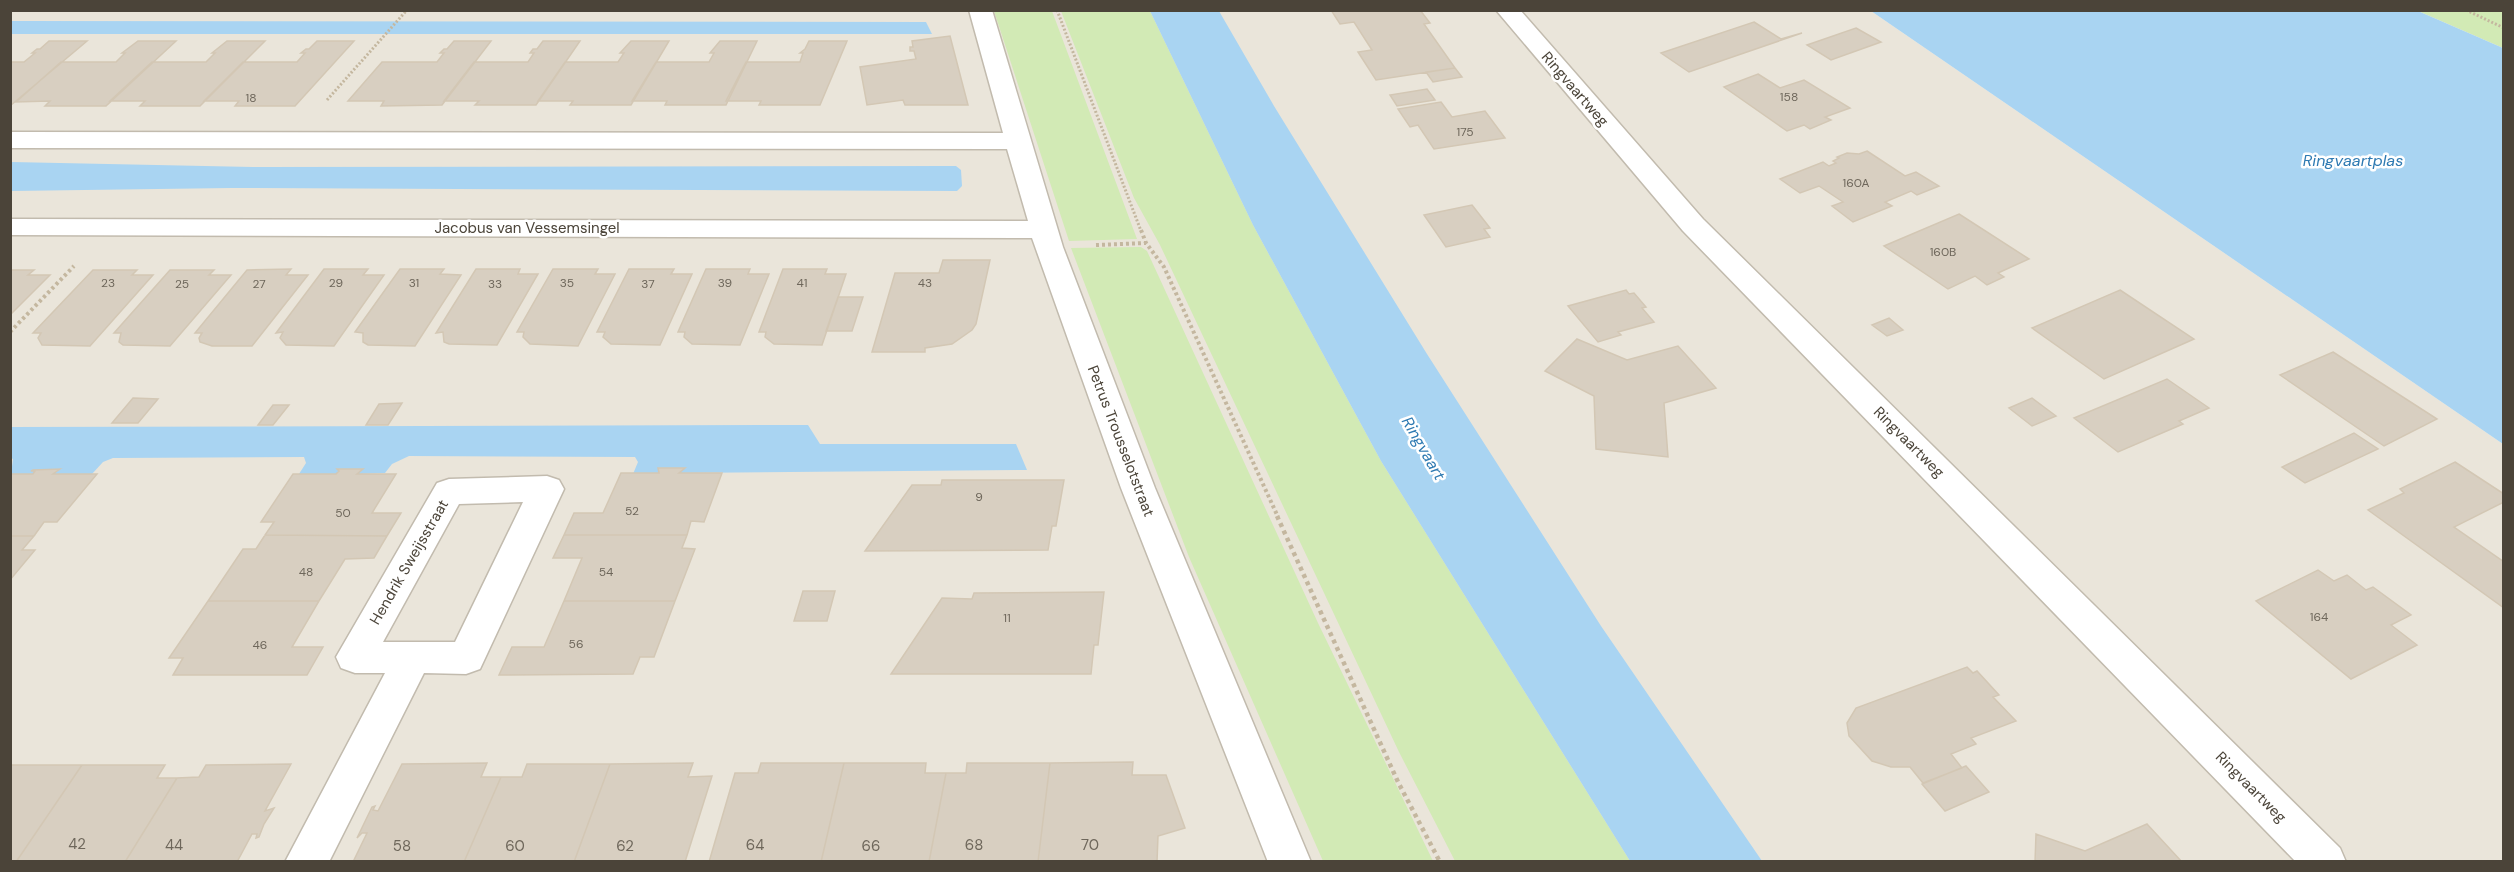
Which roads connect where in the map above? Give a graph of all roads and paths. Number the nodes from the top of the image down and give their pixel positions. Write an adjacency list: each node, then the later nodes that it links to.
1 (406, 10): 7 (path)
2 (980, 10): 9 (street, Petrus Trousselotstraat)
3 (1057, 10): 17 (path)
4 (1507, 10): 18 (street, Ringvaartweg)
5 (2466, 10): 6 (path)
6 (2504, 28)
7 (381, 39)
8 (10, 140): 9 (street)
9 (1017, 141): 12 (street, Petrus Trousselotstraat)
10 (10, 227): 11 (street, Jacobus van Vessemsingel)
11 (112, 227): 12 (street, Jacobus van Vessemsingel); 13 (path)
12 (1044, 230): 16 (street, Petrus Trousselotstraat)
13 (10, 332)
14 (413, 657): 14 (street, Hendrik Sweijsstraat); 15 (street)
15 (306, 861)
16 (1290, 861)
17 (1440, 861)
18 (2325, 861)

